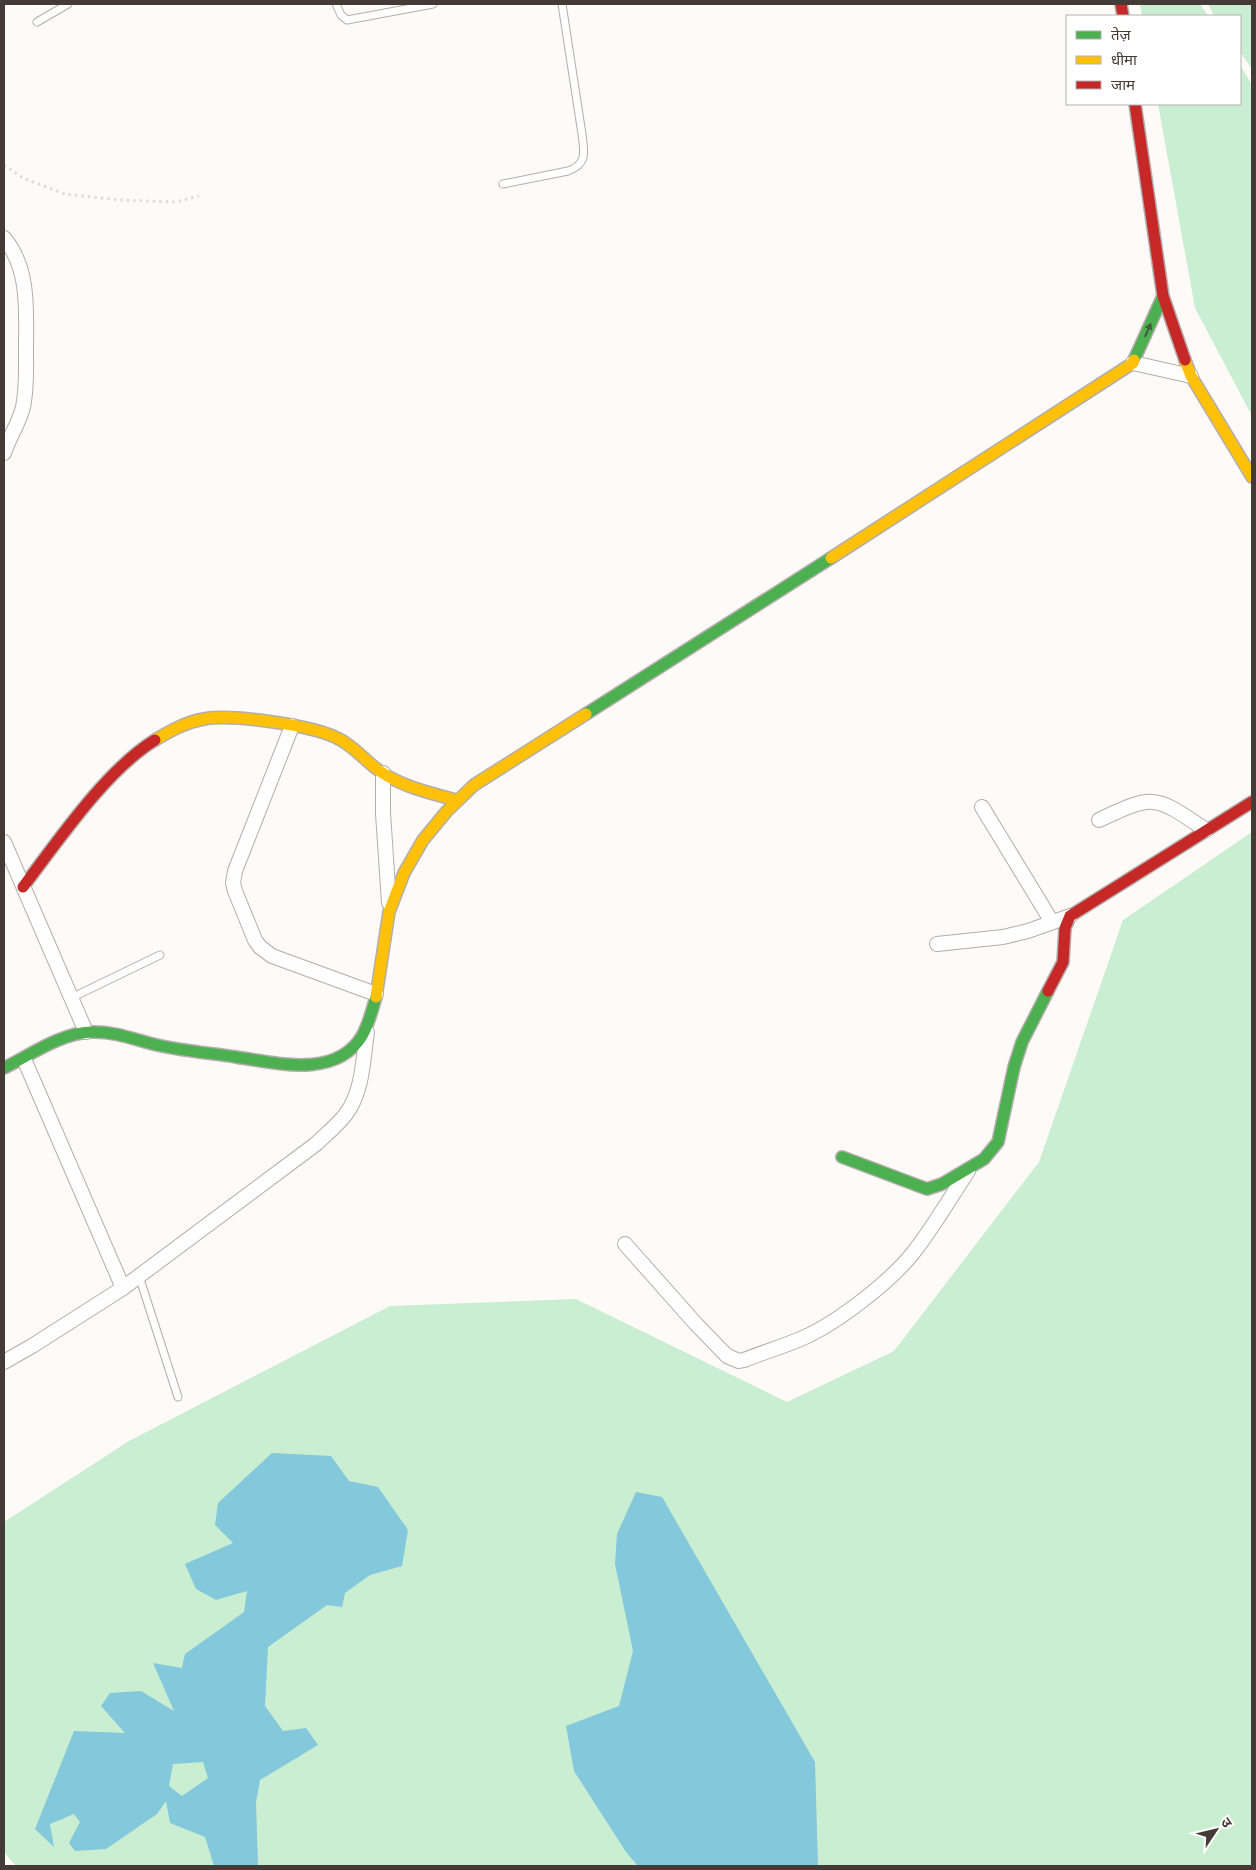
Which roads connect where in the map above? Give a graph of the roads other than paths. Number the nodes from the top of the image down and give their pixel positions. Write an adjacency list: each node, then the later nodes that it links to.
1 (68, 4): 5 (lane)
2 (336, 4): 3 (lane)
3 (433, 4)
4 (562, 4): 7 (lane)
5 (37, 22)
6 (1135, 105): 9 (street)
7 (503, 184)
8 (4, 238): 12 (street)
9 (1163, 296): 10 (street, one-way to 9); 11 (street)
10 (1133, 363): 11 (street); 16 (street)
11 (1191, 376): 13 (street)
12 (4, 453)
13 (1252, 477)
14 (292, 726): 15 (street); 22 (street); 28 (street)
15 (383, 773): 16 (street); 23 (street)
16 (456, 800): 23 (street)
17 (1252, 802): 20 (street)
18 (982, 807): 25 (street)
19 (1099, 820): 20 (street)
20 (1206, 830): 24 (street)
21 (4, 842): 22 (street)
22 (23, 887): 29 (street)
23 (389, 909): 28 (street)
24 (1070, 916): 25 (street); 35 (street)
25 (1052, 922): 26 (street)
26 (938, 944)
27 (160, 955): 29 (lane)
28 (376, 994): 30 (street)
29 (71, 998): 31 (street)
30 (368, 1023): 31 (street); 37 (street)
31 (86, 1032): 32 (street)
32 (24, 1059): 33 (street); 38 (street)
33 (4, 1068)
34 (842, 1157): 35 (street)
35 (970, 1167): 36 (street)
36 (624, 1244)
37 (139, 1276): 38 (street); 40 (lane)
38 (122, 1288): 39 (street)
39 (4, 1362)
40 (178, 1397)

